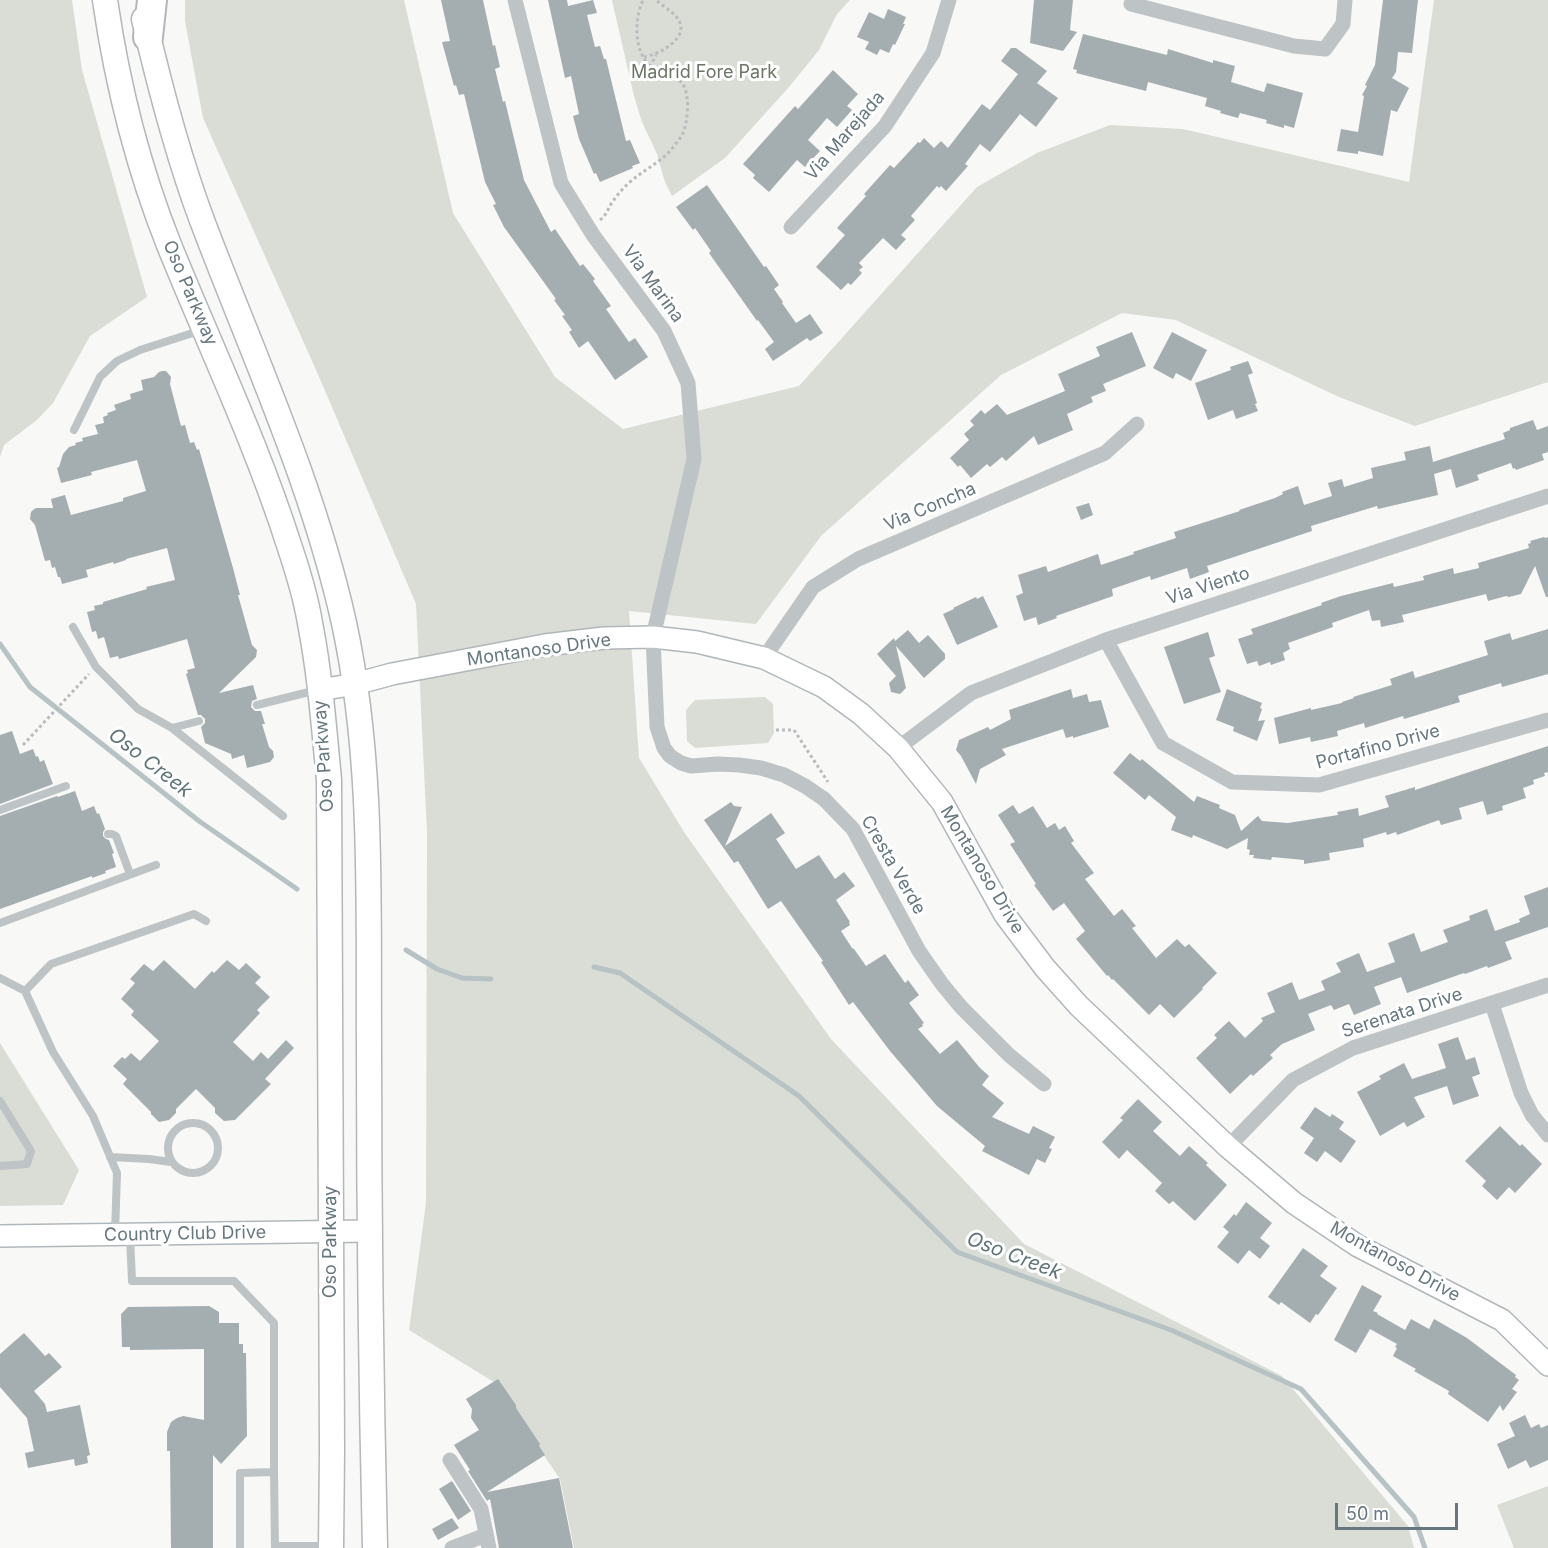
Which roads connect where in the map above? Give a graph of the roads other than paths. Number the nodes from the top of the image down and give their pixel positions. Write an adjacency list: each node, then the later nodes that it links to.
1 (105, 0): 10 (main road, Oso Parkway)
2 (141, 0): 8 (main road, Oso Parkway)
3 (152, 0): 8 (highway)
4 (515, 0): 15 (street, Via Marina)
5 (949, 0): 9 (street, Via Marejada)
6 (1345, 0): 7 (street)
7 (1131, 4)
8 (148, 37): 18 (main road, Oso Parkway)
9 (791, 227)
10 (205, 329): 12 (lane); 19 (main road, Oso Parkway)
11 (1137, 424): 17 (street, Via Concha)
12 (74, 430)
13 (1548, 496): 16 (street, Via Viento)
14 (73, 627): 23 (lane)
15 (654, 637): 17 (street, Montanoso Drive); 18 (street, Montanoso Drive); 37 (street, Cresta Verde)
16 (1106, 640): 21 (street, Portafino Drive); 24 (street, Via Viento)
17 (764, 658): 24 (street, Montanoso Drive)
18 (356, 684): 19 (street, Montanoso Drive); 44 (main road, Oso Parkway)
19 (320, 690): 20 (lane); 45 (main road, Oso Parkway)
20 (257, 705)
21 (1548, 720)
22 (199, 721): 23 (lane)
23 (172, 728): 27 (lane)
24 (898, 748): 40 (street, Montanoso Drive)
25 (66, 786): 26 (lane)
26 (0, 810)
27 (283, 816)
28 (108, 834): 30 (lane)
29 (156, 865): 30 (lane)
30 (130, 874): 32 (lane)
31 (206, 921): 35 (lane)
32 (0, 923)
33 (0, 978): 35 (lane)
34 (1548, 985): 36 (street, Serenata Drive)
35 (25, 991): 41 (lane)
36 (1492, 1004): 39 (street); 40 (street, Serenata Drive)
37 (1044, 1084)
38 (0, 1101): 43 (lane)
39 (1548, 1135)
40 (1228, 1147): 48 (street, Montanoso Drive)
41 (110, 1157): 42 (lane); 46 (lane)
42 (171, 1162): 42 (lane)
43 (0, 1166)
44 (369, 1231): 45 (street, Country Club Drive); 55 (main road, Oso Parkway)
45 (330, 1232): 46 (street, Country Club Drive); 53 (main road, Oso Parkway)
46 (122, 1234): 47 (street, Country Club Drive); 50 (lane)
47 (0, 1236)
48 (1548, 1365)
49 (450, 1460): 51 (street)
50 (274, 1472): 52 (lane); 54 (lane)
51 (487, 1541): 56 (street)
52 (275, 1547): 53 (lane)
53 (331, 1547)
54 (240, 1548)
55 (375, 1548)
56 (452, 1548)

